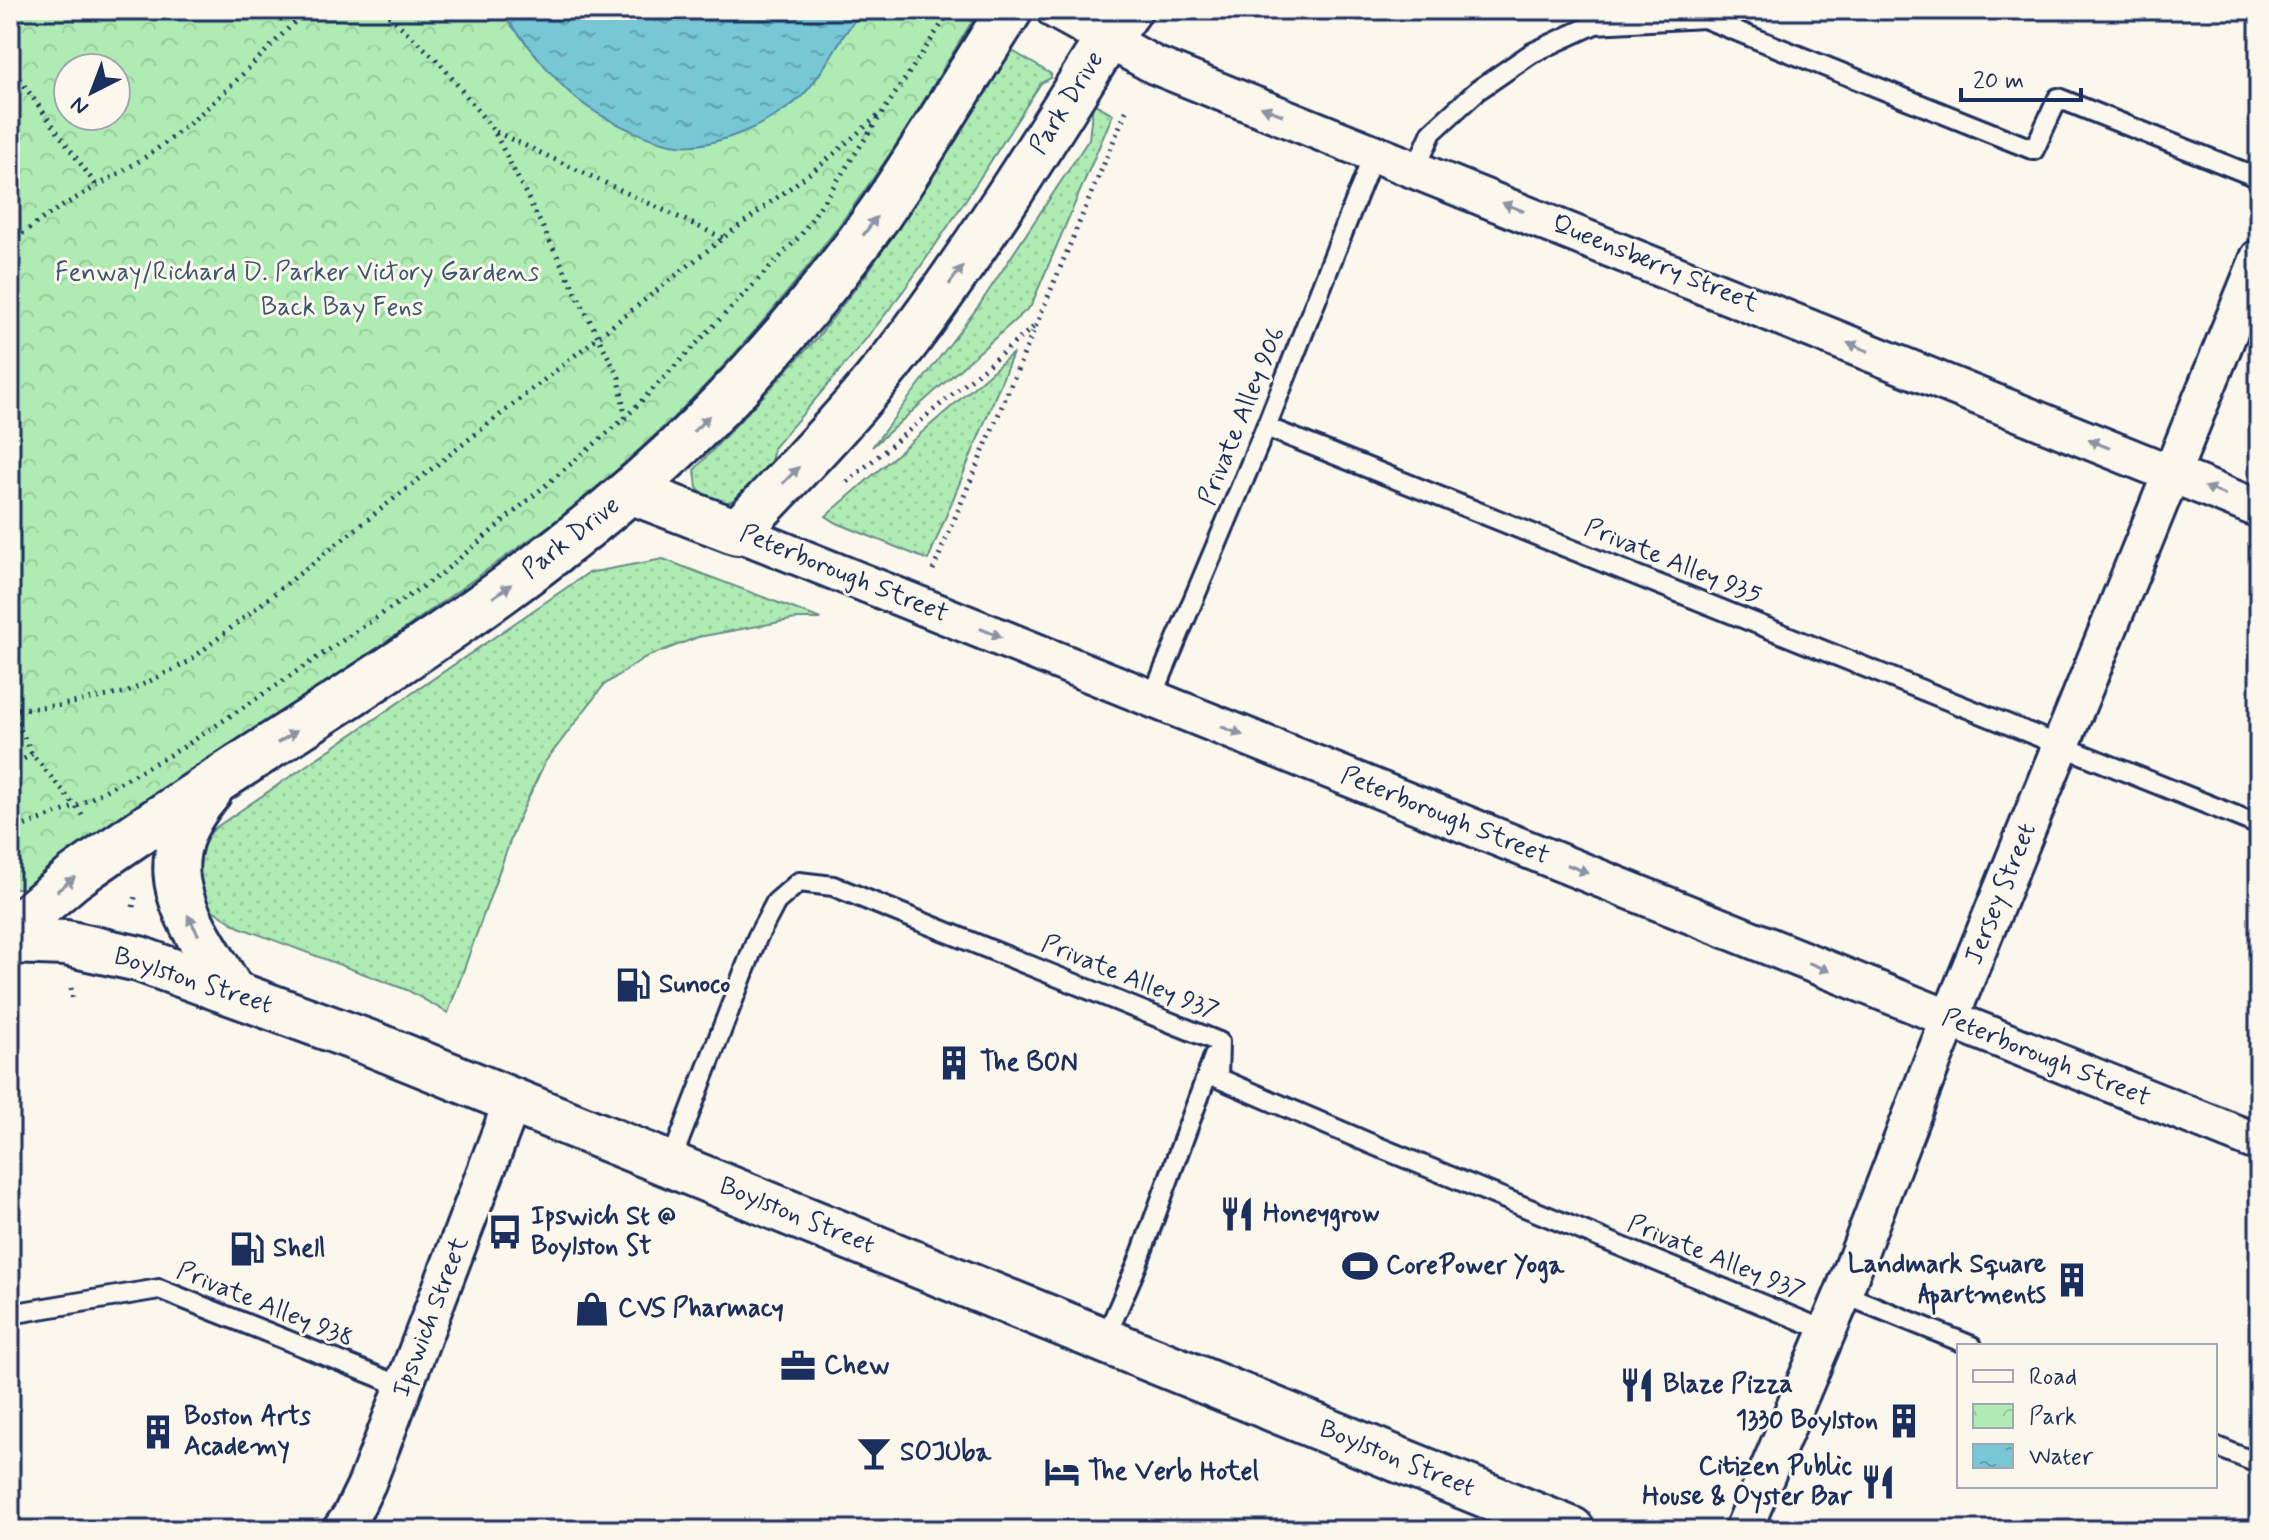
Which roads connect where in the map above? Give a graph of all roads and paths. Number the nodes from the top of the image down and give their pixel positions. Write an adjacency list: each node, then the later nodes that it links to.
1 (307, 10): 14 (path)
2 (383, 10): 10 (path)
3 (951, 10): 8 (path)
4 (1010, 10): 24 (main road, Park Drive, one-way to 4)
5 (1055, 10): 6 (street, Queensberry Street)
6 (1118, 25): 11 (street, Queensberry Street, one-way to 6); 26 (main road, Park Drive, one-way to 6)
7 (10, 66): 14 (path)
8 (887, 108): 15 (path); 20 (path)
9 (1127, 109): 18 (path)
10 (494, 131): 15 (path); 19 (path)
11 (1375, 151): 12 (street, Queensberry Street); 21 (lane, Private Alley 906)
12 (1416, 168): 13 (lane); 22 (street, Queensberry Street, one-way to 12)
13 (2259, 178)
14 (98, 188): 16 (path)
15 (723, 238): 19 (path)
16 (10, 244)
17 (2259, 258): 22 (street, Jersey Street)
18 (1036, 324): 23 (path); 27 (path)
19 (598, 339): 20 (path); 29 (path)
20 (625, 418): 34 (path)
21 (1266, 427): 28 (lane, Private Alley 906); 30 (lane, Private Alley 935)
22 (2171, 473): 25 (street, Queensberry Street, one-way to 22); 30 (street, Jersey Street)
23 (845, 483)
24 (630, 491): 26 (main road, Peterborough Street); 33 (main road, Park Drive, one-way to 24)
25 (2259, 509)
26 (737, 532): 28 (street, Peterborough Street, one-way to 28)
27 (933, 571)
28 (1152, 698): 41 (street, Peterborough Street, one-way to 41)
29 (10, 709): 31 (path)
30 (2061, 745): 35 (lane, Private Alley 935); 41 (street, Jersey Street)
31 (32, 754): 32 (path); 34 (path)
32 (10, 767)
33 (221, 778): 37 (main road, Park Drive, one-way to 33); 39 (main road, one-way to 33)
34 (77, 806): 36 (path)
35 (2259, 825)
36 (10, 831)
37 (10, 940): 39 (main road, Boylston Street)
38 (71, 987): 40 (path)
39 (232, 992): 43 (main road, Boylston Street)
40 (73, 1001)
41 (1950, 1019): 44 (street, Peterborough Street); 46 (street, Jersey Street)
42 (1219, 1042): 45 (lane, Private Alley 937); 48 (lane, Private Alley 937); 49 (lane)
43 (513, 1100): 45 (main road, Boylston Street); 51 (street, Ipswich Street)
44 (2259, 1143)
45 (670, 1164): 49 (main road, Boylston Street)
46 (1843, 1294): 48 (street, Jersey Street); 50 (lane)
47 (10, 1314): 51 (lane, Private Alley 938)
48 (1827, 1331): 56 (street, Jersey Street)
49 (1104, 1341): 55 (main road, Boylston Street)
50 (1967, 1344)
51 (404, 1387): 54 (street, Ipswich Street)
52 (2217, 1447): 53 (lane)
53 (2259, 1464)
54 (341, 1530)
55 (1572, 1530)
56 (1743, 1530)

